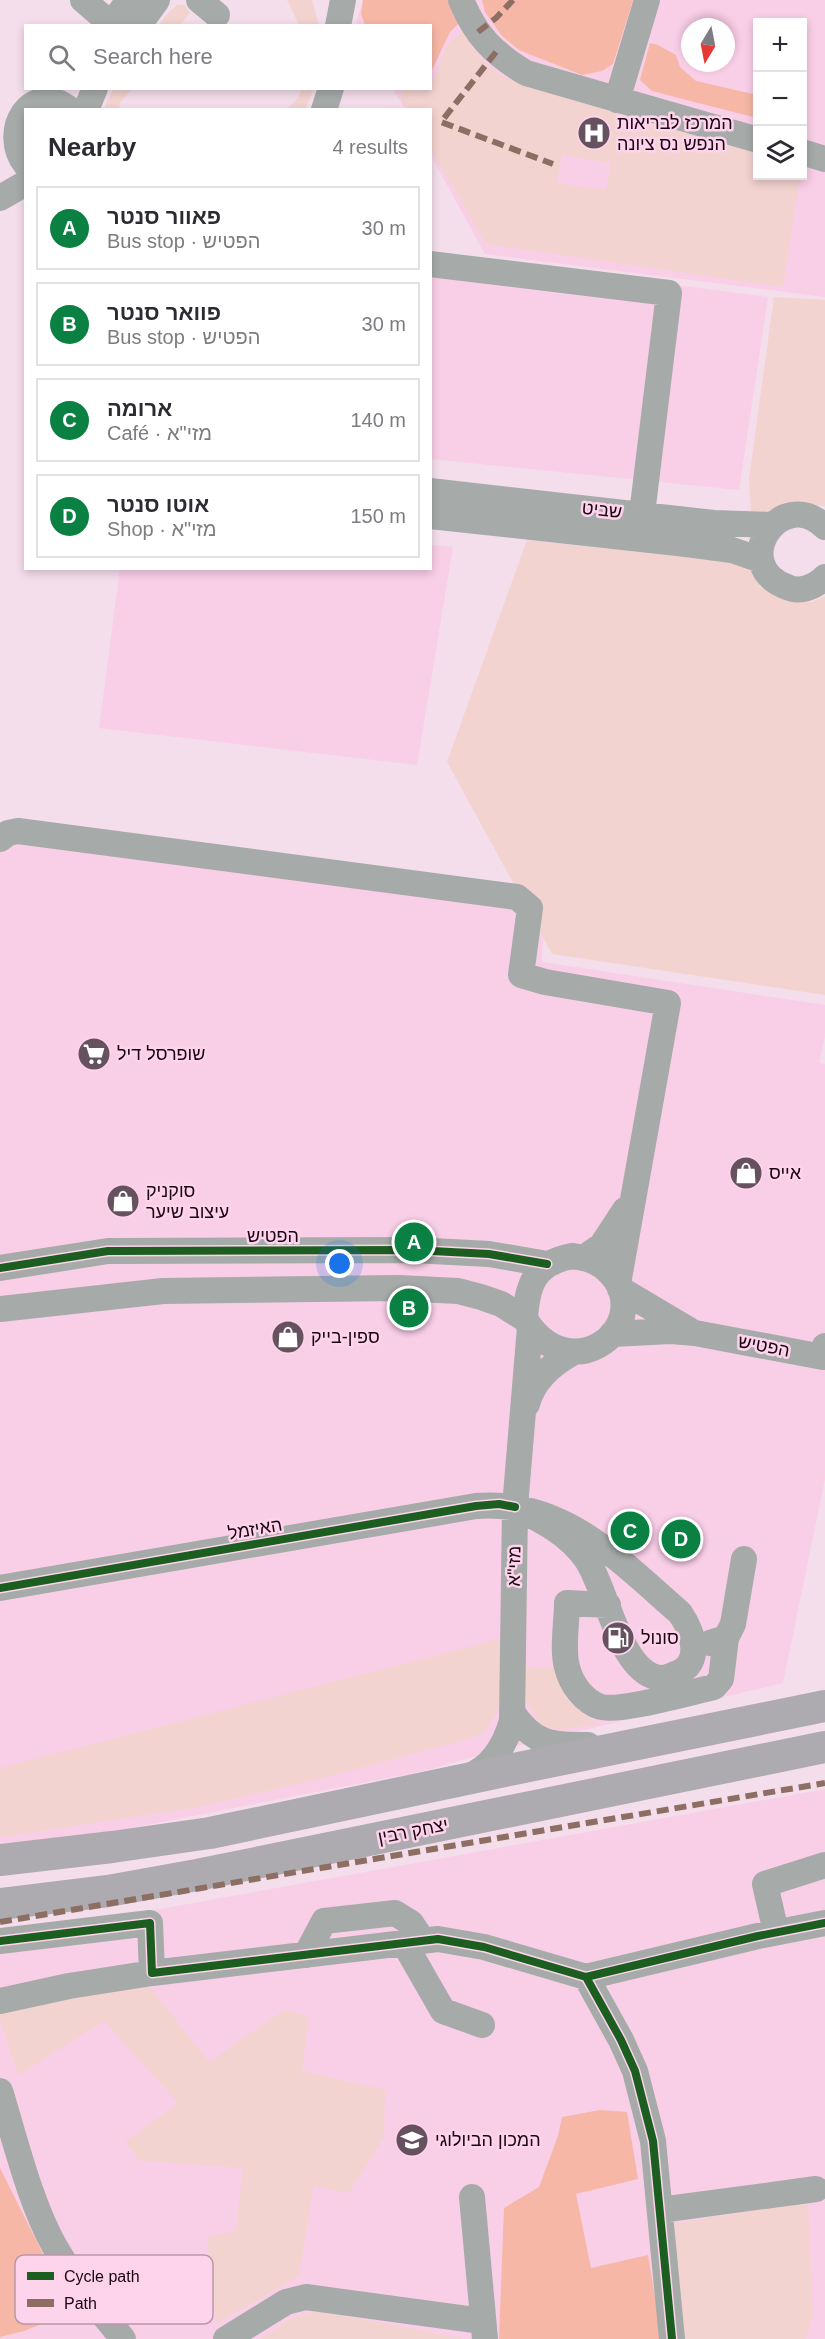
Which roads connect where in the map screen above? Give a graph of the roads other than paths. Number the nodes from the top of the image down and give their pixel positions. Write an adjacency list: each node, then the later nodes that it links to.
1 (83, 0): 6 (street)
2 (129, 0): 7 (street)
3 (157, 0): 8 (street)
4 (461, 0): 12 (street)
5 (647, 0): 12 (street)
6 (109, 24)
7 (111, 24)
8 (139, 24)
9 (93, 90): 14 (street)
10 (330, 90): 15 (street)
11 (48, 95): 13 (street); 17 (street)
12 (617, 100): 16 (street)
13 (68, 108)
14 (87, 108)
15 (325, 108)
16 (753, 139)
17 (5, 149): 20 (street)
18 (807, 154): 19 (street)
19 (825, 159)
20 (24, 164)
21 (24, 184): 22 (street)
22 (0, 198)
23 (432, 264): 25 (street)
24 (432, 490): 25 (street, שביט)
25 (642, 514): 27 (street, שביט)
26 (432, 516): 29 (street, שביט)
27 (773, 525): 28 (street); 29 (street)
28 (825, 527)
29 (761, 560): 30 (street)
30 (825, 577)
31 (0, 839): 32 (street)
32 (631, 1199): 33 (street); 36 (street)
33 (585, 1257): 34 (street); 36 (street)
34 (547, 1264): 35 (street, הפטיש); 38 (street)
35 (0, 1268)
36 (619, 1287): 39 (street, הפטיש); 40 (street)
37 (0, 1309): 38 (street)
38 (527, 1323): 42 (street); 43 (street, מזי"א)
39 (695, 1333): 40 (street, הפטיש); 41 (street, הפטיש)
40 (612, 1335): 42 (street)
41 (825, 1346)
42 (572, 1353): 43 (street, מזי"א)
43 (523, 1422): 44 (street, מזי"א)
44 (515, 1507): 46 (street, האיזמל); 47 (street); 49 (street); 51 (street, מזי"א)
45 (744, 1559): 48 (street)
46 (0, 1588)
47 (608, 1605): 48 (street); 49 (street)
48 (726, 1638): 49 (street)
49 (694, 1644)
50 (825, 1706): 52 (main road)
51 (512, 1712): 52 (street); 54 (street, מזי"א)
52 (631, 1745): 54 (main road)
53 (825, 1747): 57 (main road, יצחק רבין)
54 (461, 1780): 55 (main road)
55 (0, 1860)
56 (825, 1866): 59 (street)
57 (0, 1904)
58 (825, 1923): 59 (street)
59 (776, 1932): 63 (street)
60 (0, 1941): 62 (street)
61 (413, 1942): 62 (street); 63 (street); 65 (street)
62 (152, 1973): 64 (street)
63 (586, 1977): 69 (street)
64 (0, 2001)
65 (482, 2025)
66 (0, 2091): 70 (street)
67 (816, 2189): 69 (street)
68 (472, 2198): 71 (street)
69 (660, 2210): 75 (street)
70 (60, 2255)
71 (483, 2319): 74 (street)
72 (111, 2324): 73 (street)
73 (123, 2339)
74 (226, 2339)
75 (672, 2339)

